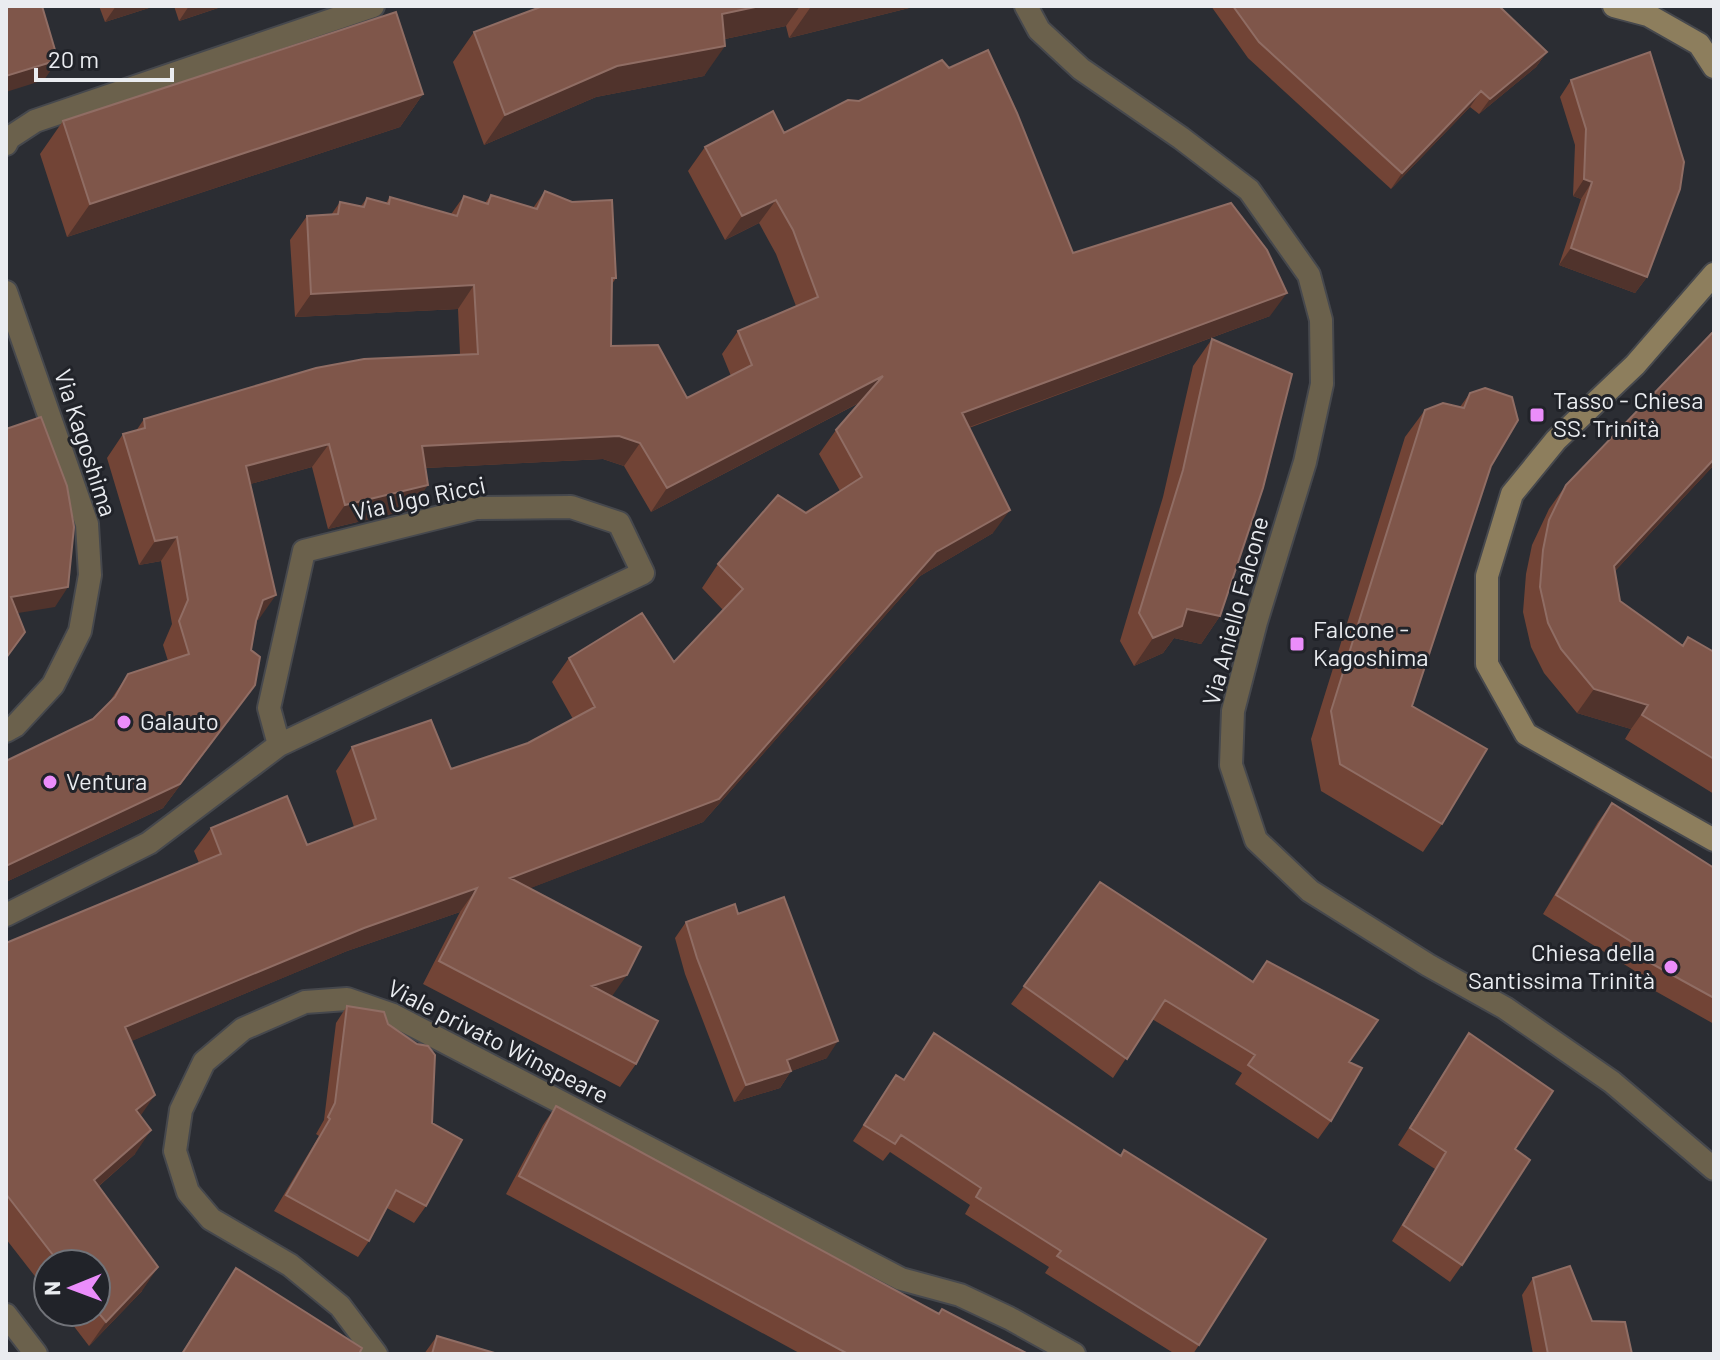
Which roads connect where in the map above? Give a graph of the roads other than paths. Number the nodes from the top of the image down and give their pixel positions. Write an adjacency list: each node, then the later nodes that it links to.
1 (373, 6): 5 (street)
2 (1026, 6): 12 (street, Via Aniello Falcone)
3 (1614, 6): 4 (main road)
4 (1714, 67)
5 (6, 144)
6 (1714, 274): 10 (main road)
7 (6, 292): 8 (street, Via Kagoshima)
8 (6, 731)
9 (279, 745): 9 (street, Via Ugo Ricci); 11 (street, Via Ugo Ricci)
10 (1714, 840)
11 (6, 915)
12 (1714, 1169)
13 (6, 1315): 14 (street)
14 (36, 1354)
15 (376, 1354): 16 (street, Viale privato Winspeare)
16 (1074, 1354)

